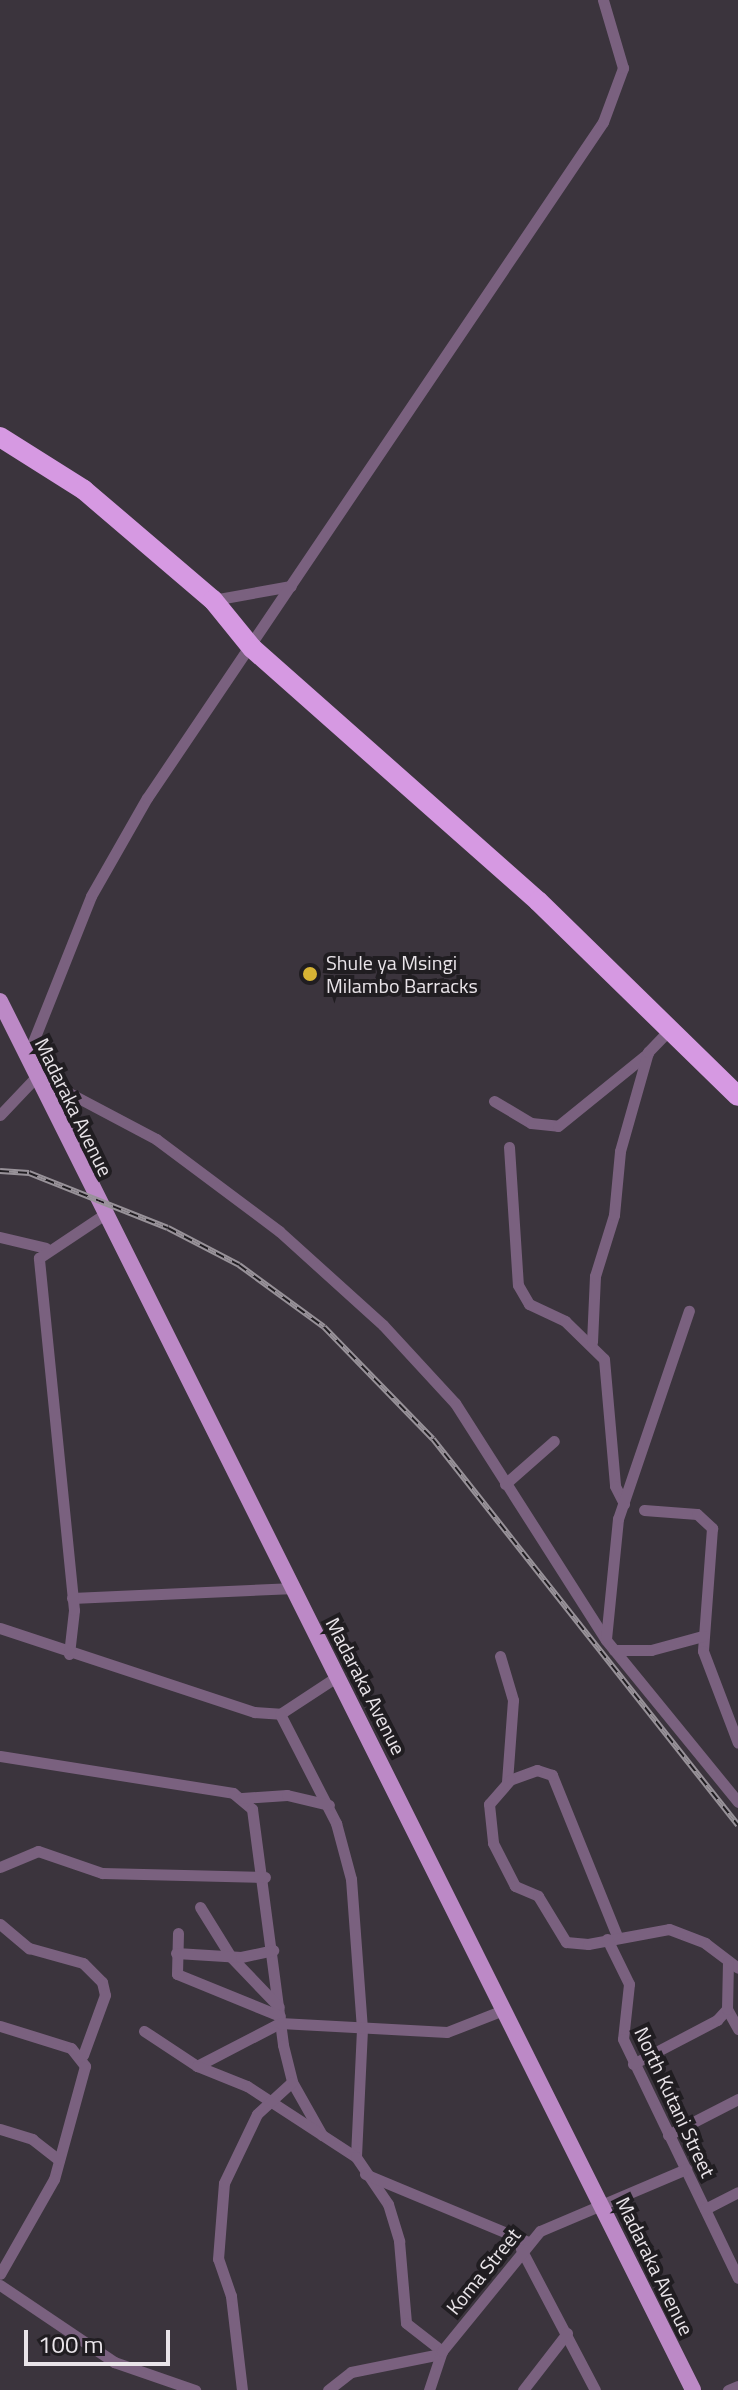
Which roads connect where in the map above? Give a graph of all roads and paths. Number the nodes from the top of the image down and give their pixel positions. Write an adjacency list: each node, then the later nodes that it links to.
1 (603, 0): 3 (street)
2 (0, 437): 4 (highway)
3 (291, 586): 4 (street); 5 (street)
4 (213, 600): 5 (highway)
5 (252, 648): 7 (highway); 9 (street)
6 (0, 1001): 9 (main road, Madaraka Avenue)
7 (668, 1031): 8 (street); 11 (highway)
8 (648, 1052): 12 (street); 19 (street)
9 (27, 1058): 10 (main road, Madaraka Avenue)
10 (37, 1076): 13 (street); 15 (main road, Madaraka Avenue); 21 (street)
11 (738, 1096)
12 (494, 1101)
13 (0, 1115)
14 (509, 1147): 19 (street)
15 (105, 1214): 17 (street); 24 (main road, Madaraka Avenue)
16 (0, 1237): 17 (street)
17 (46, 1248): 25 (street)
18 (689, 1311): 22 (street)
19 (592, 1342): 22 (street)
20 (554, 1441): 21 (street)
21 (505, 1484): 28 (street)
22 (624, 1504): 28 (street)
23 (644, 1510): 27 (street)
24 (295, 1588): 25 (street); 32 (main road, Madaraka Avenue)
25 (72, 1598): 30 (street)
26 (0, 1628): 30 (street)
27 (703, 1636): 29 (street); 34 (street)
28 (606, 1640): 29 (street)
29 (614, 1650): 38 (street)
30 (69, 1654): 33 (street)
31 (500, 1656): 36 (street)
32 (338, 1676): 33 (street); 51 (main road, Madaraka Avenue)
33 (280, 1714): 39 (street)
34 (738, 1743)
35 (0, 1756): 37 (street)
36 (507, 1782): 45 (street, North Kutani Street); 45 (street)
37 (242, 1798): 39 (street); 41 (street)
38 (738, 1802)
39 (329, 1805): 54 (street)
40 (0, 1867): 41 (street)
41 (265, 1877): 46 (street)
42 (200, 1907): 48 (street)
43 (0, 1924): 57 (street)
44 (178, 1933): 47 (street)
45 (612, 1938): 49 (street); 58 (street, North Kutani Street)
46 (273, 1950): 48 (street); 52 (street)
47 (176, 1953): 48 (street); 52 (street)
48 (231, 1957): 52 (street)
49 (733, 1964): 50 (street)
50 (727, 2009): 55 (street); 58 (street)
51 (503, 2010): 54 (street); 71 (main road, Madaraka Avenue)
52 (280, 2015): 54 (street); 59 (street); 60 (street)
53 (0, 2026): 57 (street)
54 (362, 2029): 66 (street)
55 (738, 2029)
56 (144, 2031): 59 (street)
57 (83, 2055): 67 (street)
58 (633, 2064): 65 (street, North Kutani Street)
59 (197, 2066): 62 (street)
60 (292, 2082): 62 (street); 64 (street)
61 (738, 2099): 65 (street)
62 (268, 2101): 64 (street); 81 (street)
63 (0, 2129): 67 (street)
64 (322, 2135): 66 (street)
65 (668, 2135): 68 (street, North Kutani Street)
66 (356, 2157): 69 (street)
67 (59, 2160): 74 (street)
68 (686, 2169): 71 (street, Koma Street); 72 (street, North Kutani Street)
69 (365, 2174): 73 (street); 78 (street)
70 (738, 2192): 72 (street)
71 (603, 2207): 73 (street, Koma Street); 86 (main road, Madaraka Avenue)
72 (705, 2209): 75 (street, North Kutani Street)
73 (524, 2246): 77 (street); 78 (street, Koma Street)
74 (0, 2274)
75 (738, 2278)
76 (0, 2285): 80 (street)
77 (567, 2333): 84 (street); 85 (street)
78 (441, 2352): 82 (street); 83 (street, Koma Street)
79 (738, 2386): 87 (street)
80 (195, 2390)
81 (242, 2390)
82 (328, 2390)
83 (429, 2390)
84 (523, 2390)
85 (595, 2390)
86 (693, 2390)
87 (728, 2390)

